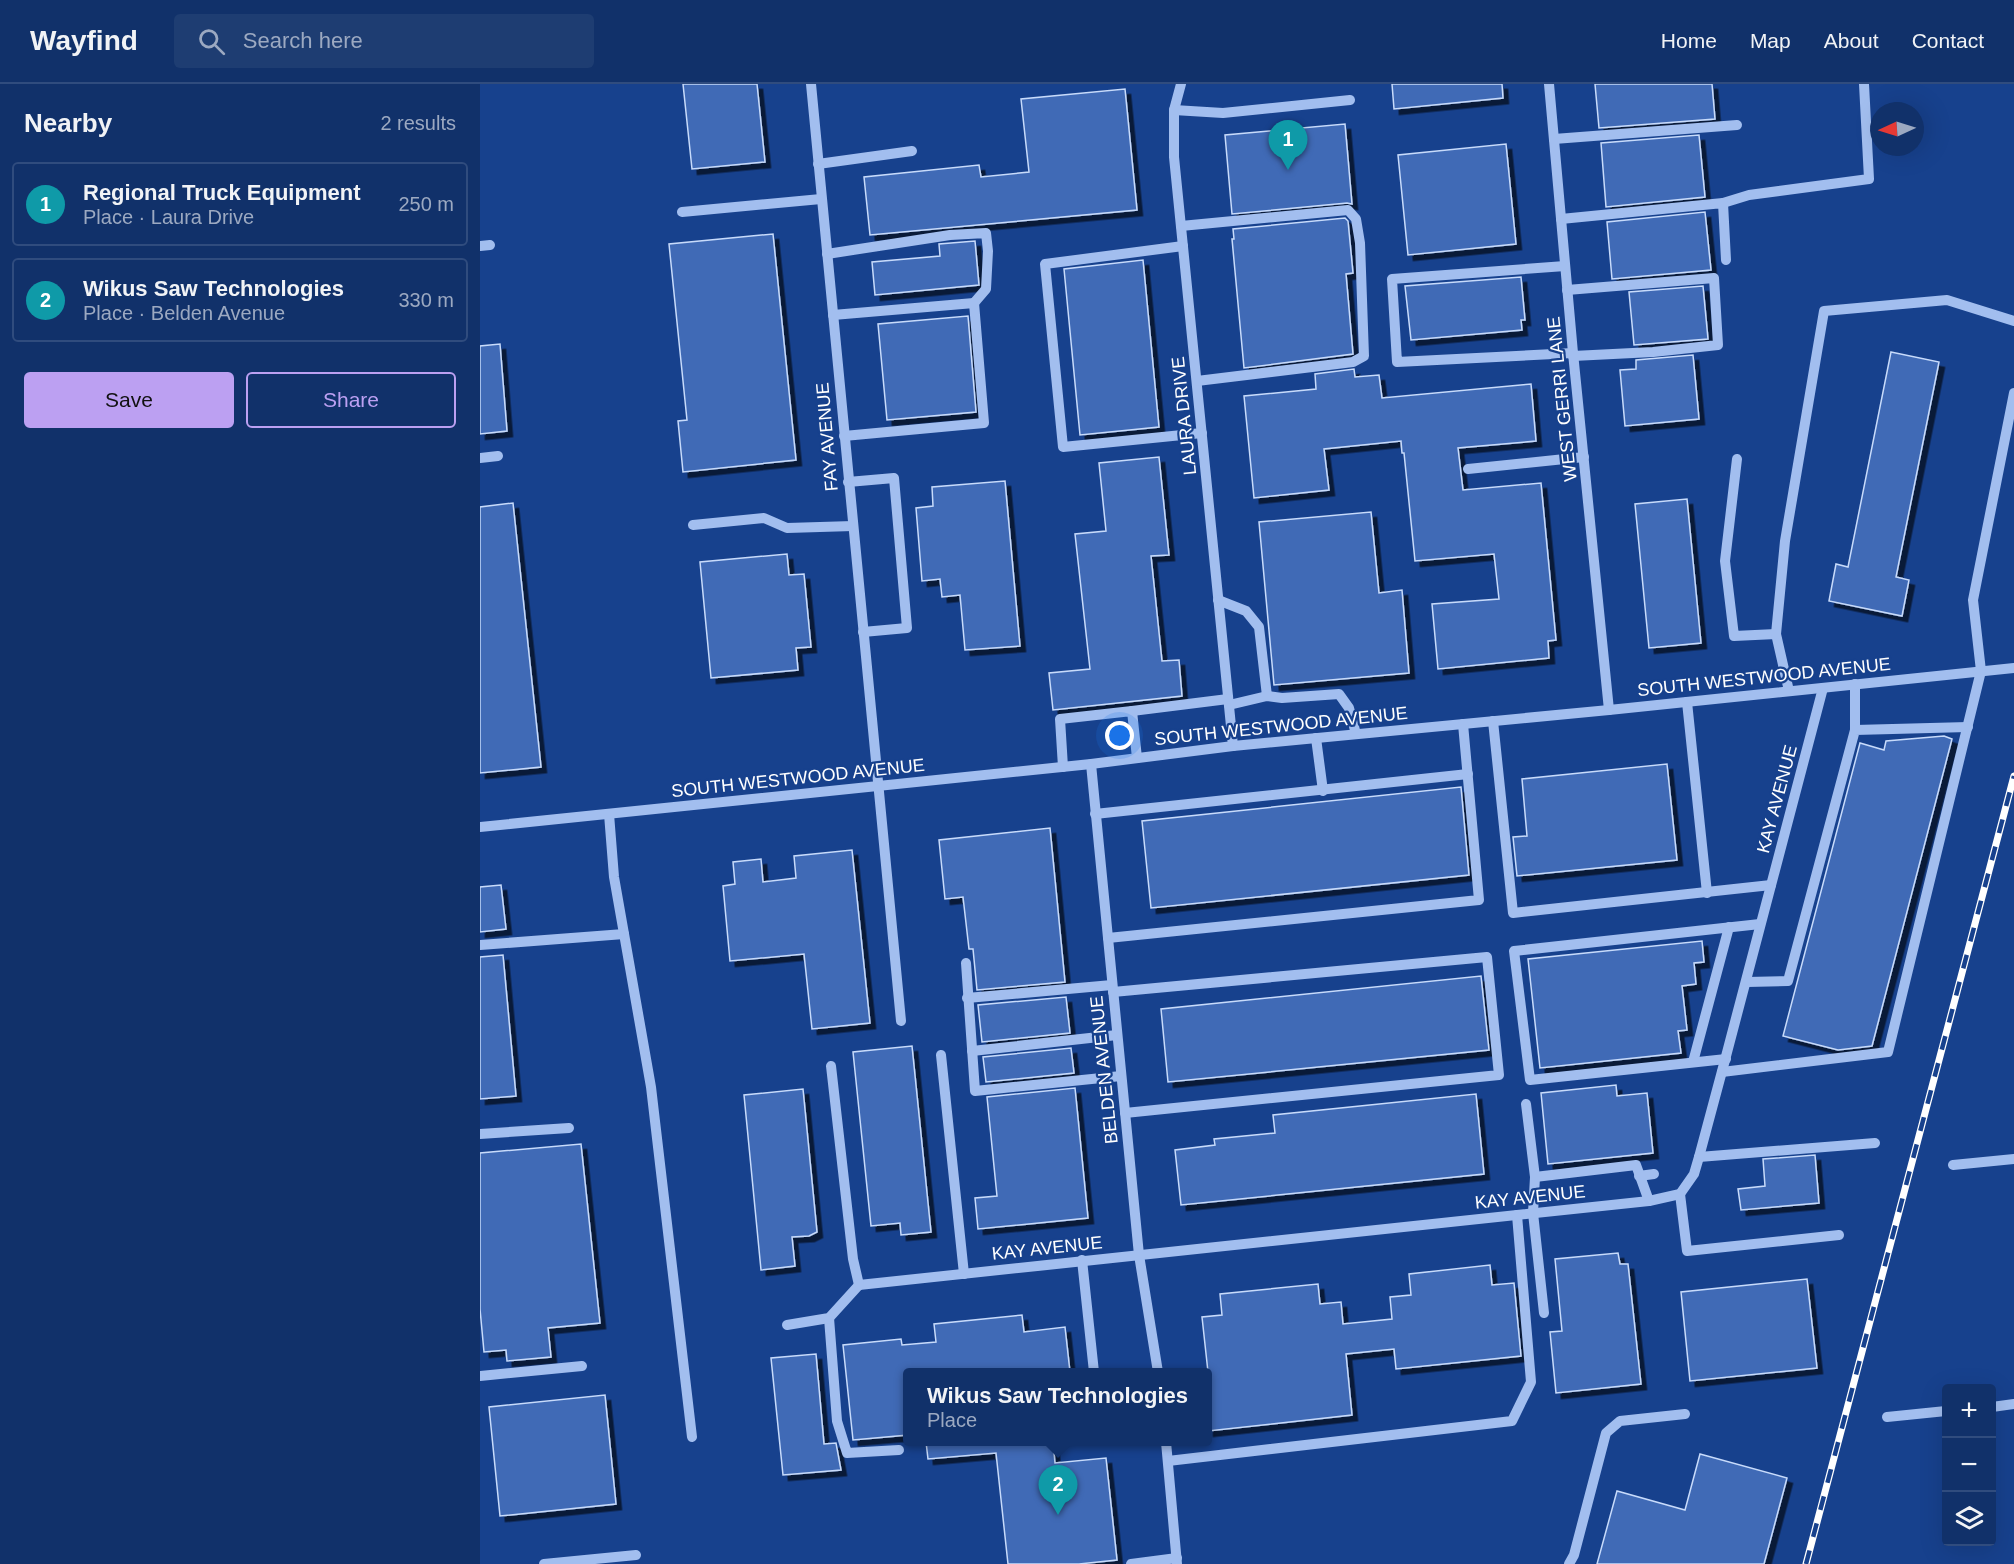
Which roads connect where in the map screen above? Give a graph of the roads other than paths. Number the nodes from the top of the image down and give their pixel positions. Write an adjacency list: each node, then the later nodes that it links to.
1 (810, 84): 10 (street, FAY AVENUE)
2 (1181, 84): 6 (street, LAURA DRIVE)
3 (1549, 84): 8 (street, WEST GERRI LANE)
4 (1864, 84): 12 (street)
5 (1350, 100): 6 (street)
6 (1174, 110): 15 (street, LAURA DRIVE)
7 (1737, 124): 8 (street)
8 (1554, 139): 14 (street, WEST GERRI LANE)
9 (912, 151): 10 (street)
10 (818, 164): 11 (street, FAY AVENUE)
11 (821, 200): 13 (street); 17 (street, FAY AVENUE)
12 (1723, 203): 14 (street); 18 (street)
13 (682, 212)
14 (1561, 219): 19 (street, WEST GERRI LANE)
15 (1181, 226): 16 (street, LAURA DRIVE); 25 (street)
16 (1183, 246): 25 (street, LAURA DRIVE); 27 (street)
17 (827, 255): 21 (street); 22 (street, FAY AVENUE)
18 (1726, 261)
19 (1565, 266): 20 (street, WEST GERRI LANE); 24 (street)
20 (1567, 290): 24 (street, WEST GERRI LANE); 24 (street)
21 (974, 303): 22 (street); 28 (street)
22 (833, 315): 28 (street, FAY AVENUE)
23 (2014, 321): 39 (street)
24 (1573, 355): 30 (street, WEST GERRI LANE)
25 (1197, 381): 27 (street, LAURA DRIVE)
26 (2014, 393): 41 (street)
27 (1202, 433): 37 (street, LAURA DRIVE)
28 (844, 436): 34 (street, FAY AVENUE)
29 (498, 456): 31 (street)
30 (1584, 457): 33 (street); 48 (street, WEST GERRI LANE)
31 (480, 458)
32 (1737, 459): 39 (street)
33 (1468, 469)
34 (848, 482): 36 (street, FAY AVENUE); 38 (street)
35 (693, 525): 36 (street)
36 (853, 526): 38 (street, FAY AVENUE)
37 (1218, 600): 45 (street); 46 (street, LAURA DRIVE)
38 (863, 632): 61 (street, FAY AVENUE)
39 (1776, 634): 44 (street)
40 (2014, 668): 41 (street, SOUTH WESTWOOD AVENUE)
41 (1981, 671): 42 (street, SOUTH WESTWOOD AVENUE); 52 (street)
42 (1855, 684): 43 (street, SOUTH WESTWOOD AVENUE); 53 (street)
43 (1823, 688): 44 (street, SOUTH WESTWOOD AVENUE); 66 (street, KAY AVENUE)
44 (1789, 691): 47 (street, SOUTH WESTWOOD AVENUE)
45 (1267, 696): 46 (street); 54 (street)
46 (1229, 702): 49 (street); 56 (street, LAURA DRIVE)
47 (1687, 702): 48 (street, SOUTH WESTWOOD AVENUE); 67 (street)
48 (1609, 710): 50 (street, SOUTH WESTWOOD AVENUE)
49 (1132, 711): 57 (street); 59 (street)
50 (1493, 721): 51 (street, SOUTH WESTWOOD AVENUE); 67 (street)
51 (1463, 724): 54 (street, SOUTH WESTWOOD AVENUE); 60 (street)
52 (1968, 727): 53 (street); 84 (street)
53 (1855, 729): 74 (street)
54 (1356, 735): 55 (street, SOUTH WESTWOOD AVENUE)
55 (1316, 738): 56 (street, SOUTH WESTWOOD AVENUE); 62 (street)
56 (1233, 746): 57 (street, SOUTH WESTWOOD AVENUE)
57 (1137, 758): 58 (street, SOUTH WESTWOOD AVENUE)
58 (1091, 764): 59 (street, SOUTH WESTWOOD AVENUE); 64 (street, BELDEN AVENUE)
59 (1063, 766): 61 (street, SOUTH WESTWOOD AVENUE)
60 (1468, 774): 62 (street); 71 (street)
61 (879, 786): 63 (street, SOUTH WESTWOOD AVENUE); 77 (street, FAY AVENUE)
62 (1323, 790): 64 (street)
63 (609, 814): 65 (street, SOUTH WESTWOOD AVENUE); 70 (street)
64 (1095, 814): 71 (street, BELDEN AVENUE)
65 (480, 828)
66 (1771, 885): 67 (street); 68 (street, KAY AVENUE)
67 (1707, 893)
68 (1760, 924): 69 (street); 74 (street, KAY AVENUE)
69 (1729, 927): 82 (street); 82 (street)
70 (624, 934): 72 (street); 118 (street)
71 (1108, 938): 75 (street, BELDEN AVENUE)
72 (480, 945)
73 (966, 963): 76 (street)
74 (1747, 982): 81 (street, KAY AVENUE)
75 (1113, 988): 76 (street); 78 (street, BELDEN AVENUE); 87 (street)
76 (967, 999): 79 (street)
77 (901, 1022)
78 (1117, 1035): 79 (street); 85 (street, BELDEN AVENUE)
79 (972, 1051): 85 (street)
80 (941, 1055): 104 (street)
81 (1726, 1059): 82 (street); 84 (street, KAY AVENUE)
82 (1693, 1062)
83 (831, 1066): 105 (street)
84 (1722, 1072): 91 (street, KAY AVENUE)
85 (1121, 1076): 87 (street, BELDEN AVENUE)
86 (1526, 1104): 96 (street)
87 (1125, 1113): 102 (street, BELDEN AVENUE)
88 (569, 1128): 89 (street)
89 (480, 1134)
90 (1875, 1143): 91 (street)
91 (1699, 1157): 97 (street, KAY AVENUE)
92 (2014, 1159): 93 (street)
93 (1953, 1165)
94 (1654, 1174): 95 (street)
95 (1639, 1176): 96 (street); 98 (street)
96 (1535, 1177): 99 (street)
97 (1680, 1194): 98 (street, KAY AVENUE); 101 (street)
98 (1649, 1201): 99 (street, KAY AVENUE)
99 (1533, 1213): 100 (street, KAY AVENUE); 106 (street)
100 (1517, 1215): 102 (street, KAY AVENUE); 121 (street)
101 (1839, 1235)
102 (1139, 1254): 103 (street, KAY AVENUE); 111 (street, BELDEN AVENUE)
103 (1082, 1260): 104 (street, KAY AVENUE); 110 (street)
104 (964, 1274): 105 (street, KAY AVENUE)
105 (859, 1286): 107 (street)
106 (1544, 1313)
107 (829, 1318): 108 (street); 120 (street)
108 (787, 1324)
109 (582, 1366): 112 (street)
110 (1094, 1368)
111 (1157, 1368)
112 (480, 1376)
113 (2014, 1404): 114 (street)
114 (1996, 1406)
115 (1942, 1412): 117 (street)
116 (1685, 1414): 126 (street)
117 (1887, 1417)
118 (692, 1437)
119 (1166, 1446): 121 (street)
120 (899, 1450)
121 (1168, 1461): 123 (street)
122 (636, 1555): 124 (street)
123 (1177, 1561): 125 (street)
124 (544, 1564)
125 (1131, 1564)
126 (1569, 1564)

